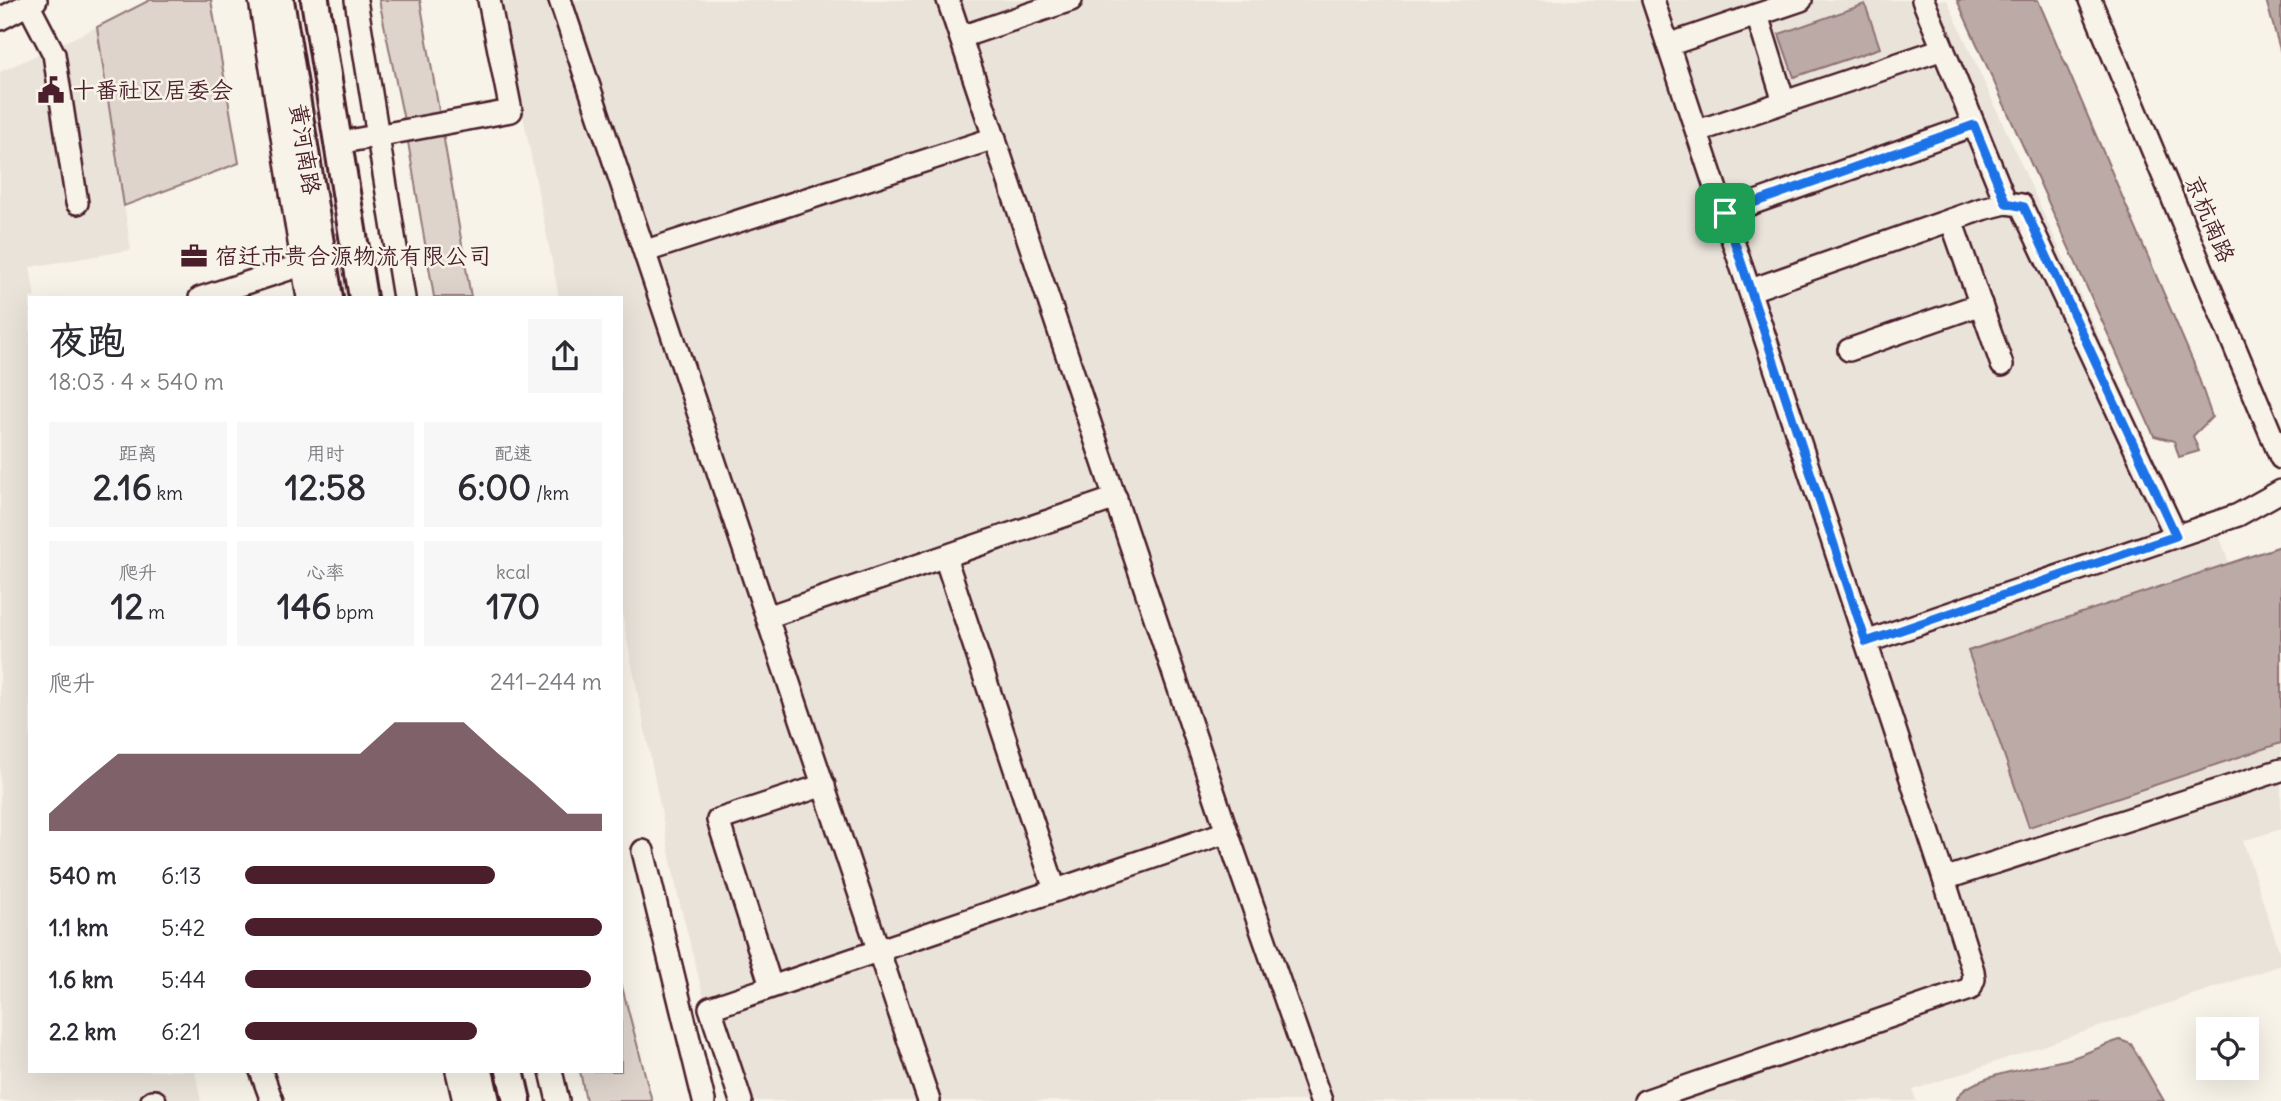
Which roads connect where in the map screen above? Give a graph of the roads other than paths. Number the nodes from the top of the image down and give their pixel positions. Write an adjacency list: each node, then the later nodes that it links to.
1 (260, 0): 30 (street)
2 (280, 0): 30 (main road, 黄河南路)
3 (315, 0): 24 (main road, 黄河南路)
4 (356, 0): 22 (street)
5 (489, 0): 22 (street)
6 (560, 0): 29 (street)
7 (948, 0): 16 (street)
8 (1071, 0): 16 (street)
9 (1653, 0): 17 (street)
10 (1801, 0): 14 (street)
11 (1923, 0): 18 (street)
12 (2090, 0): 40 (street, 京杭南路)
13 (32, 2): 15 (street); 25 (street)
14 (1757, 15): 17 (street); 19 (street)
15 (0, 19)
16 (961, 37): 23 (street)
17 (1668, 45): 21 (street)
18 (1943, 49): 19 (street); 20 (street)
19 (1784, 102): 21 (street)
20 (1974, 125): 26 (street); 27 (street)
21 (1698, 131): 27 (street)
22 (378, 135): 24 (street); 36 (street)
23 (995, 138): 29 (street); 42 (street)
24 (338, 143): 35 (main road, 黄河南路)
25 (77, 203)
26 (2006, 203): 28 (street); 43 (street)
27 (1725, 213): 31 (street)
28 (1951, 220): 31 (street); 37 (street)
29 (646, 251): 45 (street)
30 (313, 262): 32 (street); 33 (street); 34 (main road, 黄河南路)
31 (1751, 290): 46 (street)
32 (223, 294)
33 (308, 296)
34 (328, 296)
35 (363, 296)
36 (404, 296)
37 (1980, 304): 38 (street); 39 (street)
38 (1849, 350)
39 (2002, 365)
40 (2281, 458)
41 (2281, 491): 43 (street)
42 (1116, 498): 44 (street); 49 (street)
43 (2176, 536): 46 (street)
44 (945, 557): 45 (street); 52 (street)
45 (767, 617): 48 (street)
46 (1866, 642): 51 (street)
47 (2281, 770): 51 (street)
48 (824, 785): 53 (street); 54 (street)
49 (1227, 832): 52 (street); 68 (street)
50 (643, 851): 65 (street)
51 (1944, 878): 69 (street)
52 (1055, 890): 53 (street)
53 (880, 950): 54 (street); 67 (street)
54 (771, 986): 66 (street)
55 (262, 1073): 60 (street)
56 (457, 1073): 61 (street)
57 (479, 1073): 62 (main road)
58 (510, 1073): 63 (main road)
59 (551, 1073): 64 (street)
60 (272, 1101)
61 (464, 1101)
62 (486, 1101)
63 (517, 1101)
64 (558, 1101)
65 (704, 1101)
66 (741, 1101)
67 (929, 1101)
68 (1321, 1101)
69 (1645, 1101)

